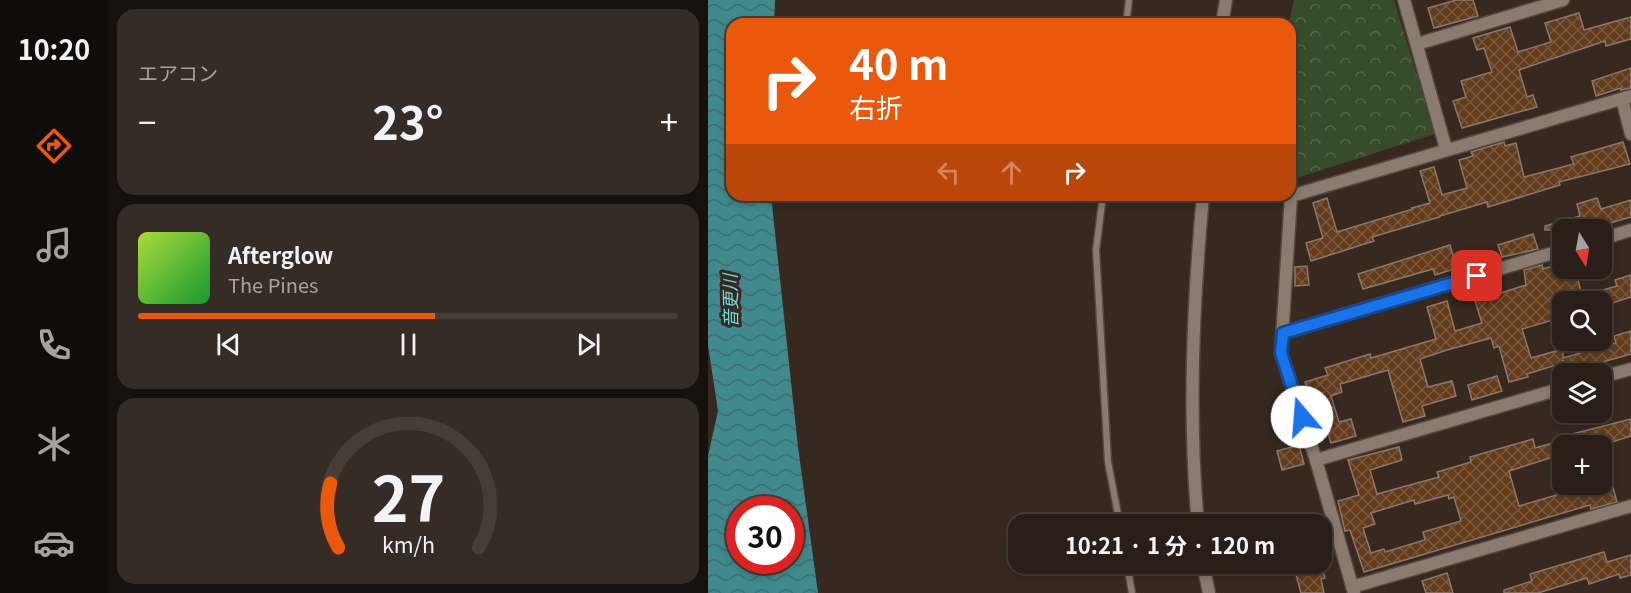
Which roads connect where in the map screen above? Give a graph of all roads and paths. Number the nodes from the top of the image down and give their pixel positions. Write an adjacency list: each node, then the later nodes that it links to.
1 (1130, 0): 5 (lane)
2 (1226, 0): 6 (street)
3 (1404, 0): 7 (street)
4 (1563, 0): 7 (street)
5 (1127, 18)
6 (1223, 18)
7 (1417, 44): 10 (street)
8 (1626, 97): 9 (street); 10 (street)
9 (1631, 134)
10 (1446, 149): 11 (street)
11 (1296, 194)
12 (1102, 201): 24 (lane)
13 (1202, 201): 25 (street)
14 (1291, 201): 18 (street)
15 (1631, 230): 16 (street)
16 (1612, 236)
17 (1552, 253): 18 (street)
18 (1283, 333): 22 (street)
19 (1631, 369): 20 (street)
20 (1612, 374)
21 (1552, 391): 22 (street)
22 (1316, 460): 28 (street)
23 (1631, 506): 28 (street)
24 (1118, 514)
25 (1197, 514)
26 (1129, 574): 29 (lane)
27 (1205, 574): 30 (street)
28 (1353, 590)
29 (1132, 593)
30 (1209, 593)

